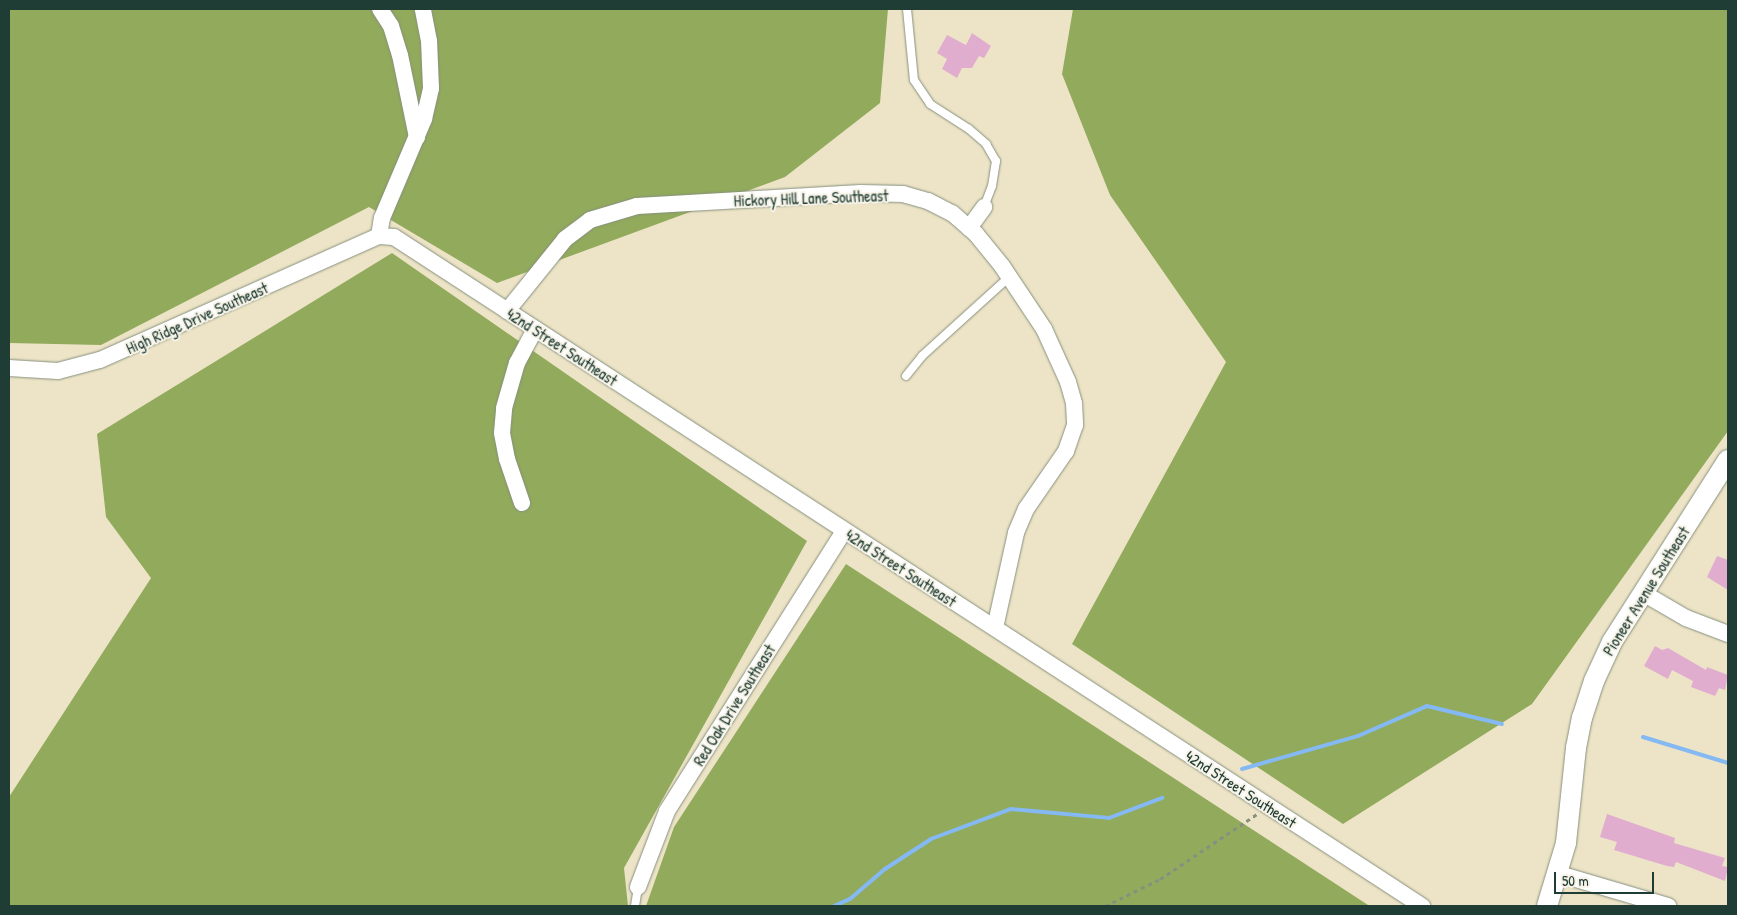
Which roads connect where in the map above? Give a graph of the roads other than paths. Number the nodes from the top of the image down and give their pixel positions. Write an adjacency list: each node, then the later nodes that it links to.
1 (380, 9): 4 (street)
2 (422, 9): 4 (street)
3 (907, 9): 5 (lane)
4 (417, 137): 7 (street)
5 (984, 208): 6 (street)
6 (970, 228): 8 (street, Hickory Hill Lane Southeast); 9 (street, Hickory Hill Lane Southeast)
7 (379, 236): 9 (street, 42nd Street Southeast); 11 (street, High Ridge Drive Southeast)
8 (1009, 277): 12 (lane); 17 (street, Hickory Hill Lane Southeast)
9 (507, 311): 10 (street, 42nd Street Southeast)
10 (535, 329): 14 (street); 15 (street, 42nd Street Southeast)
11 (9, 368)
12 (906, 376)
13 (1728, 460): 16 (street, Pioneer Avenue Southeast)
14 (522, 503)
15 (844, 530): 17 (street, 42nd Street Southeast); 20 (street, Red Oak Drive Southeast)
16 (1643, 593): 18 (street); 19 (street, Pioneer Avenue Southeast)
17 (995, 628): 22 (street, 42nd Street Southeast)
18 (1728, 634)
19 (1559, 874): 23 (street, Pioneer Avenue Southeast); 24 (street)
20 (638, 887): 21 (lane)
21 (634, 906)
22 (1422, 906)
23 (1547, 906)
24 (1668, 906)

